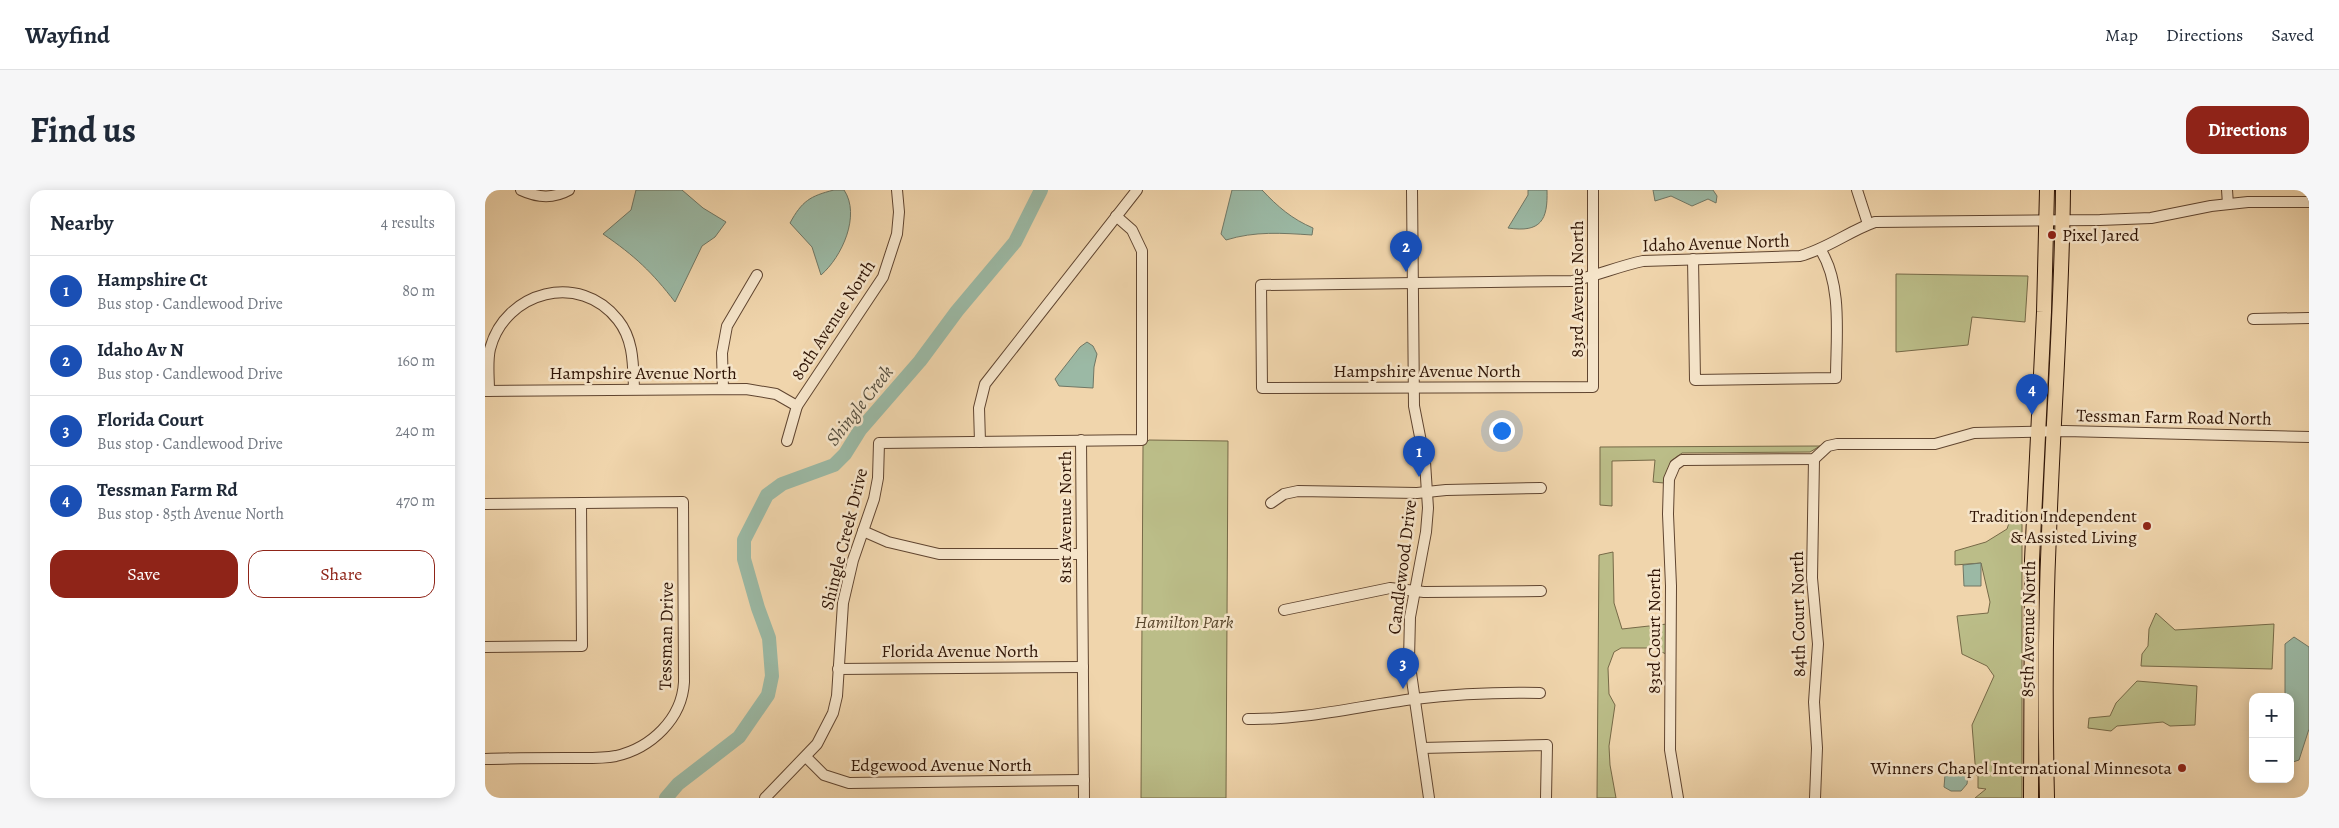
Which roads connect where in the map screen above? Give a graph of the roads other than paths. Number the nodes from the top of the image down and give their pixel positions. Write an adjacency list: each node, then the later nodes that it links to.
1 (521, 190): 2 (street)
2 (569, 190)
3 (900, 190): 30 (street, 80th Avenue North)
4 (1137, 190): 13 (street)
5 (1412, 190): 21 (street, Candlewood Drive)
6 (1593, 190): 20 (street, 83rd Avenue North)
7 (1857, 190): 16 (street)
8 (2047, 190): 14 (main road, 85th Avenue North)
9 (2063, 190): 15 (main road, 85th Avenue North)
10 (2227, 190): 12 (street)
11 (2309, 202): 12 (street, Idaho Avenue North)
12 (2228, 204): 15 (street, Idaho Avenue North)
13 (1116, 216): 34 (street, 81st Avenue North); 36 (street)
14 (2047, 220): 15 (street, Idaho Avenue North); 16 (street, Idaho Avenue North); 32 (main road, 85th Avenue North)
15 (2063, 220): 31 (main road, 85th Avenue North)
16 (1869, 224): 17 (street, Idaho Avenue North)
17 (1820, 249): 18 (street, Idaho Avenue North); 18 (street)
18 (1693, 259): 20 (street, Idaho Avenue North)
19 (757, 275): 28 (street)
20 (1593, 275): 21 (street, Idaho Avenue North); 25 (street, 83rd Avenue North)
21 (1413, 282): 24 (street, Candlewood Drive); 26 (street, Idaho Avenue North)
22 (2309, 318): 23 (street)
23 (2253, 319)
24 (1414, 387): 25 (street, Hampshire Avenue North); 26 (street, Hampshire Avenue North); 39 (street, Candlewood Drive)
25 (1593, 387)
26 (1262, 388)
27 (634, 389): 28 (street, Hampshire Avenue North); 29 (street, Hampshire Avenue North); 29 (street)
28 (723, 389): 30 (street, Hampshire Avenue North)
29 (487, 391)
30 (797, 406): 35 (street, 80th Avenue North)
31 (2055, 431): 32 (street, Tessman Farm Road North); 33 (street, Tessman Farm Road North); 50 (main road, 85th Avenue North)
32 (2039, 432): 37 (street, Tessman Farm Road North); 49 (main road, 85th Avenue North)
33 (2309, 437)
34 (1081, 440): 36 (street); 44 (street, 81st Avenue North)
35 (787, 441)
36 (980, 442): 43 (street, Shingle Creek Drive)
37 (1814, 459): 64 (street, 83rd Court North); 65 (street, 84th Court North)
38 (1541, 488): 39 (street)
39 (1428, 491): 41 (street); 45 (street, Candlewood Drive)
40 (581, 503): 42 (street); 48 (street); 58 (street, Tessman Drive)
41 (1271, 503)
42 (485, 504)
43 (863, 531): 44 (street); 52 (street, Shingle Creek Drive)
44 (1082, 554): 51 (street, 81st Avenue North)
45 (1415, 591): 46 (street); 47 (street); 54 (street, Candlewood Drive)
46 (1541, 591)
47 (1284, 610)
48 (485, 647)
49 (2030, 664): 50 (main road); 66 (main road, 85th Avenue North)
50 (2046, 664): 67 (main road, 85th Avenue North)
51 (1083, 667): 52 (street, Florida Avenue North); 59 (street, 81st Avenue North)
52 (838, 668): 57 (street, Shingle Creek Drive)
53 (1540, 693): 54 (street)
54 (1414, 700): 55 (street); 56 (street, Candlewood Drive)
55 (1249, 719)
56 (1422, 748): 62 (street, Candlewood Drive); 63 (street)
57 (806, 757): 59 (street, Edgewood Avenue North); 60 (street, Shingle Creek Drive)
58 (485, 758)
59 (1084, 780): 61 (street, 81st Avenue North)
60 (765, 798)
61 (1084, 798)
62 (1429, 798)
63 (1546, 798)
64 (1678, 798)
65 (1815, 798)
66 (2031, 798)
67 (2047, 798)

